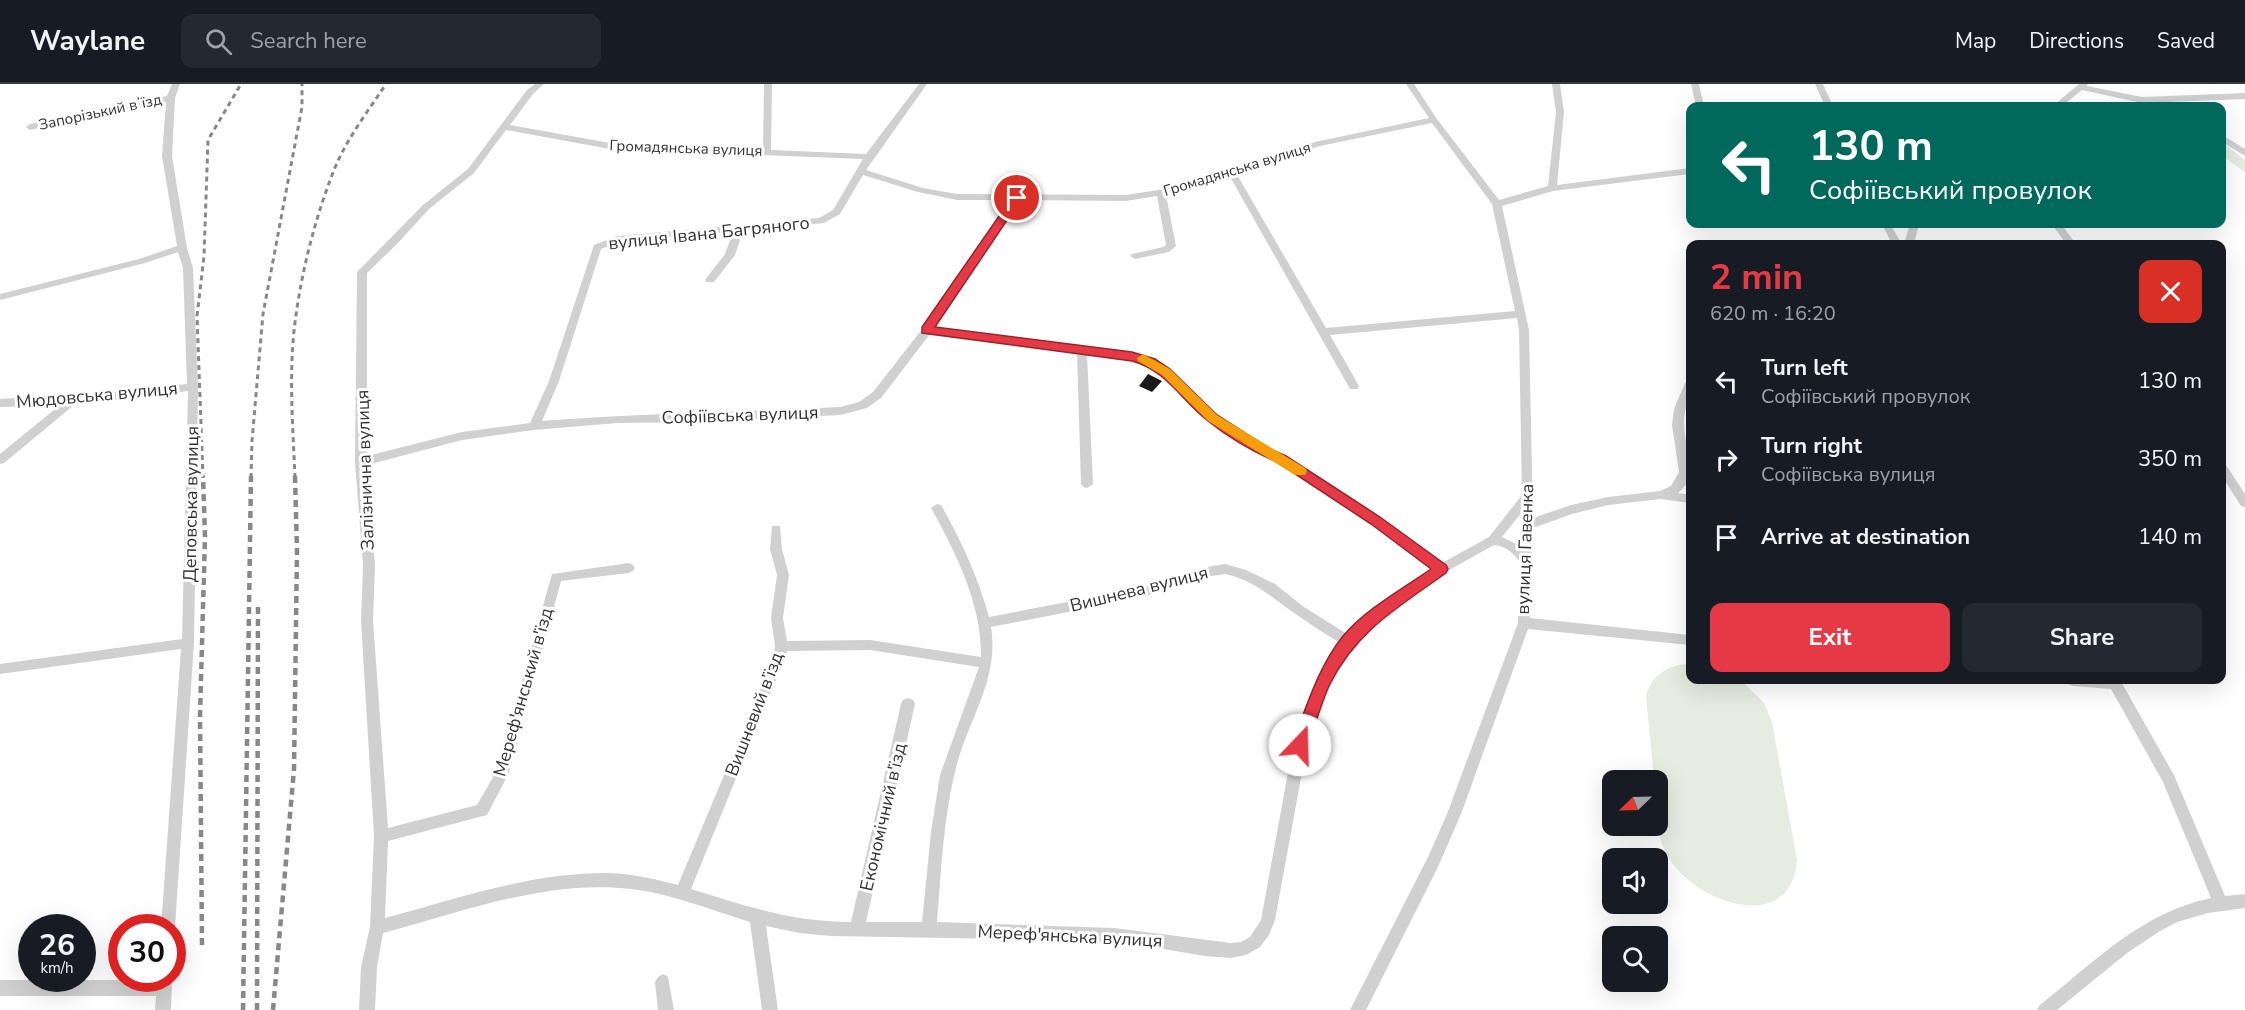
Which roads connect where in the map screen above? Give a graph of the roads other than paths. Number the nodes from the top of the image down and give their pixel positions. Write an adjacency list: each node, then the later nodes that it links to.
1 (176, 84): 11 (street, Деповська вулиця)
2 (540, 84): 19 (street, Залізнична вулиця)
3 (768, 84): 21 (street)
4 (923, 84): 23 (street, вулиця Івана Багряного)
5 (1410, 84): 17 (street, вулиця Гавенка)
6 (1556, 84): 27 (street)
7 (1695, 84): 13 (street)
8 (1819, 84): 14 (street)
9 (2083, 85): 12 (street); 15 (street)
10 (2245, 96): 12 (street)
11 (171, 98): 18 (street, Запорізький вʼїзд); 32 (street, Деповська вулиця)
12 (2156, 100): 16 (street)
13 (1699, 102)
14 (1827, 102)
15 (2062, 102)
16 (2160, 102)
17 (1434, 120): 25 (street, Громадянська вулиця); 30 (street, вулиця Гавенка)
18 (30, 127)
19 (505, 127): 21 (street, Громадянська вулиця); 47 (street, Залізнична вулиця)
20 (2226, 141): 22 (street)
21 (767, 151): 23 (street, Громадянська вулиця)
22 (2245, 153)
23 (869, 157): 24 (street, вулиця Івана Багряного)
24 (861, 171): 29 (street, Громадянська вулиця); 31 (street, вулиця Івана Багряного)
25 (1231, 171): 28 (street, Громадянська вулиця); 38 (street)
26 (1686, 171): 27 (street)
27 (1552, 188): 30 (street)
28 (1161, 193): 29 (street, Громадянська вулиця); 33 (street)
29 (1017, 198): 37 (street, Софіївська вулиця)
30 (1497, 204): 36 (street, вулиця Гавенка)
31 (740, 228): 34 (street); 45 (street, вулиця Івана Багряного)
32 (182, 248): 35 (street); 41 (street, Деповська вулиця)
33 (1135, 256)
34 (710, 280)
35 (0, 297)
36 (1521, 314): 38 (street); 51 (street, вулиця Гавенка)
37 (927, 330): 39 (street); 45 (street, Софіївська вулиця)
38 (1325, 332): 40 (street)
39 (1082, 350): 49 (street); 60 (street)
40 (1354, 386)
41 (193, 387): 42 (street, Мюдовська вулиця); 65 (street, Деповська вулиця)
42 (71, 401): 44 (street, Мюдовська вулиця); 46 (street)
43 (1686, 401): 50 (street)
44 (1, 404)
45 (534, 426): 47 (street, Софіївська вулиця)
46 (0, 460)
47 (361, 462): 71 (street, Залізнична вулиця)
48 (2226, 474): 53 (street)
49 (1087, 484)
50 (1661, 495): 52 (street); 55 (street)
51 (1528, 496): 55 (street, вулиця Гавенка); 57 (street, Мереф'янська вулиця)
52 (1686, 498)
53 (2245, 503)
54 (937, 508): 61 (street)
55 (1528, 525): 58 (street, вулиця Гавенка)
56 (776, 529): 66 (street, Вишневий в’їзд)
57 (1493, 540): 58 (street); 60 (street, Мереф'янська вулиця)
58 (1526, 561): 62 (street, вулиця Гавенка)
59 (629, 568): 71 (street, Мереф'янський в'їзд)
60 (1441, 569): 64 (street, Мереф'янська вулиця)
61 (983, 623): 64 (street, Вишнева вулиця); 67 (street)
62 (1524, 623): 63 (street); 88 (street, вулиця Гавенка)
63 (1686, 640)
64 (1348, 641): 79 (street, Мереф'янська вулиця)
65 (188, 643): 68 (street); 75 (street, Деповська вулиця)
66 (781, 646): 67 (street); 72 (street, Вишневий в’їзд)
67 (986, 663): 79 (street)
68 (0, 669)
69 (2115, 684): 74 (street)
70 (908, 704): 78 (street, Економічний в'їзд)
71 (381, 836): 77 (street, Залізнична вулиця)
72 (682, 892): 76 (street, Мереф'янська вулиця); 77 (street, Мереф'янська вулиця)
73 (2245, 901): 74 (street)
74 (2220, 903): 89 (street)
75 (169, 914)
76 (757, 917): 78 (street, Мереф'янська вулиця); 87 (street)
77 (377, 927): 85 (street, Залізнична вулиця)
78 (857, 929): 79 (street, Мереф'янська вулиця)
79 (929, 929)
80 (663, 982): 86 (street)
81 (108, 985): 82 (street)
82 (0, 988)
83 (164, 992): 84 (street)
84 (163, 1010)
85 (367, 1010)
86 (666, 1010)
87 (770, 1010)
88 (1358, 1010)
89 (2044, 1010)

